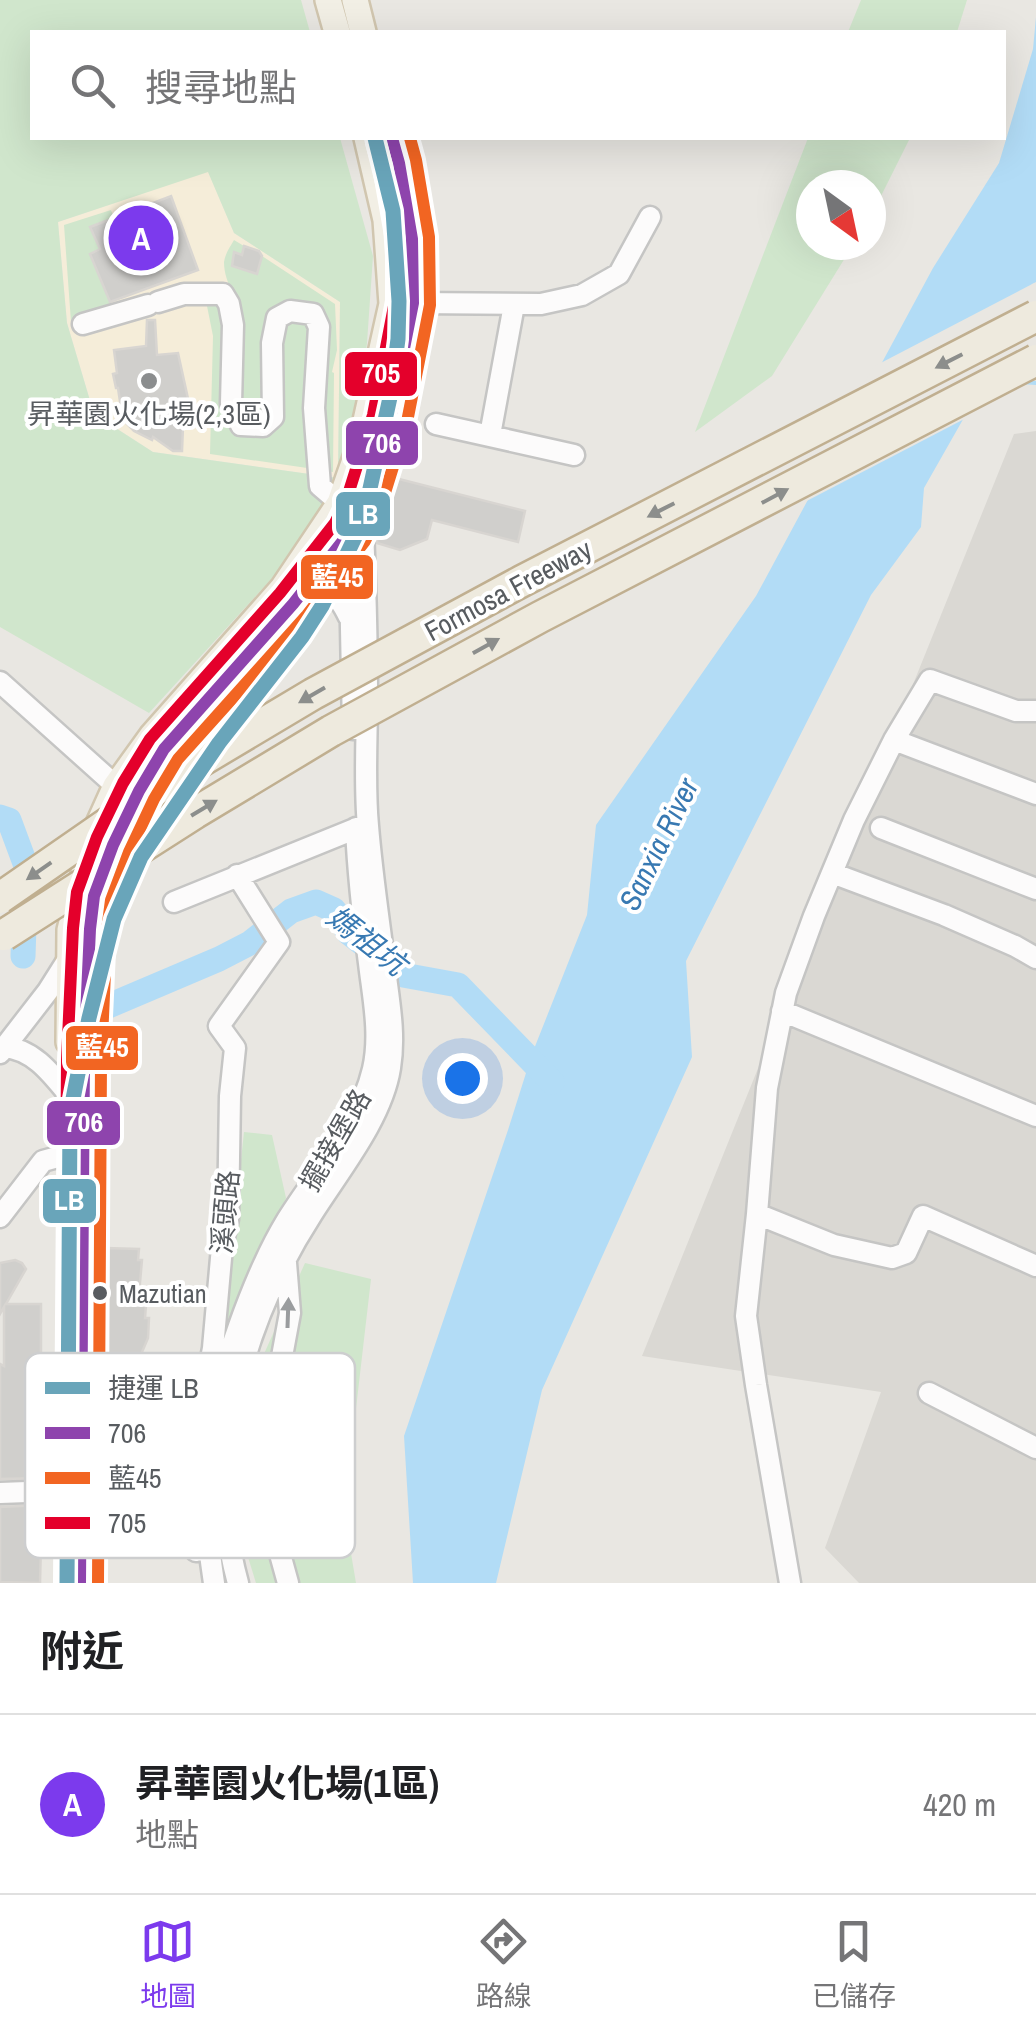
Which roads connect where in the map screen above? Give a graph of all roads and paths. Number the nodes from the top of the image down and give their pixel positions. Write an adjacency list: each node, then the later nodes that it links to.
1 (328, 0): 3 (main road)
2 (355, 0): 4 (main road)
3 (336, 30)
4 (362, 30)
5 (367, 140): 16 (main road)
6 (392, 140): 8 (main road)
7 (650, 217): 9 (street)
8 (413, 303): 9 (street); 16 (main road)
9 (514, 304): 14 (street)
10 (1036, 316): 30 (highway, Formosa Freeway, one-way to 30, bridge)
11 (83, 324): 16 (street)
12 (1036, 360): 32 (highway, Formosa Freeway, one-way to 12, bridge)
13 (436, 424): 14 (street)
14 (490, 434): 15 (street)
15 (574, 455)
16 (351, 505): 17 (main road); 23 (main road); 25 (street, 擺接堡路)
17 (350, 532): 18 (main road); 19 (street, 擺接堡路)
18 (293, 604): 19 (street); 23 (main road)
19 (351, 620): 25 (street, 擺接堡路)
20 (0, 682): 23 (street)
21 (1036, 712): 22 (street)
22 (894, 740): 24 (street); 27 (street)
23 (127, 789): 33 (main road); 33 (main road)
24 (1036, 794)
25 (362, 826): 28 (street); 37 (street, 擺接堡路)
26 (881, 828): 29 (street)
27 (832, 873): 34 (street); 36 (street)
28 (238, 878): 31 (street); 48 (street, 溪頭路)
29 (1036, 889)
30 (0, 898)
31 (174, 902)
32 (4, 935)
33 (82, 947): 38 (main road); 39 (street)
34 (1036, 958)
35 (98, 982): 38 (street)
36 (782, 1011): 41 (street); 43 (street)
37 (383, 1017): 45 (street, 擺接堡路); 49 (street, 擺接堡路)
38 (81, 1043): 40 (main road); 42 (main road)
39 (2, 1050): 40 (street)
40 (68, 1094): 42 (main road)
41 (1036, 1116)
42 (75, 1152): 44 (street); 47 (main road)
43 (757, 1214): 46 (street); 68 (street)
44 (0, 1217)
45 (286, 1261): 50 (street, 擺接堡路); 51 (street, one-way to 45)
46 (1036, 1266)
47 (73, 1353)
48 (213, 1353)
49 (232, 1353)
50 (247, 1353)
51 (283, 1353)
52 (929, 1393): 53 (street)
53 (1036, 1448)
54 (25, 1492): 55 (street)
55 (0, 1493)
56 (66, 1558): 62 (main road)
57 (78, 1558): 63 (main road)
58 (197, 1558): 64 (street, 溪頭路)
59 (210, 1558): 65 (street, 擺接堡路)
60 (233, 1558): 66 (street, 擺接堡路)
61 (281, 1558): 67 (street, one-way to 61)
62 (64, 1583)
63 (80, 1583)
64 (200, 1583)
65 (214, 1583)
66 (238, 1583)
67 (288, 1583)
68 (790, 1583)

